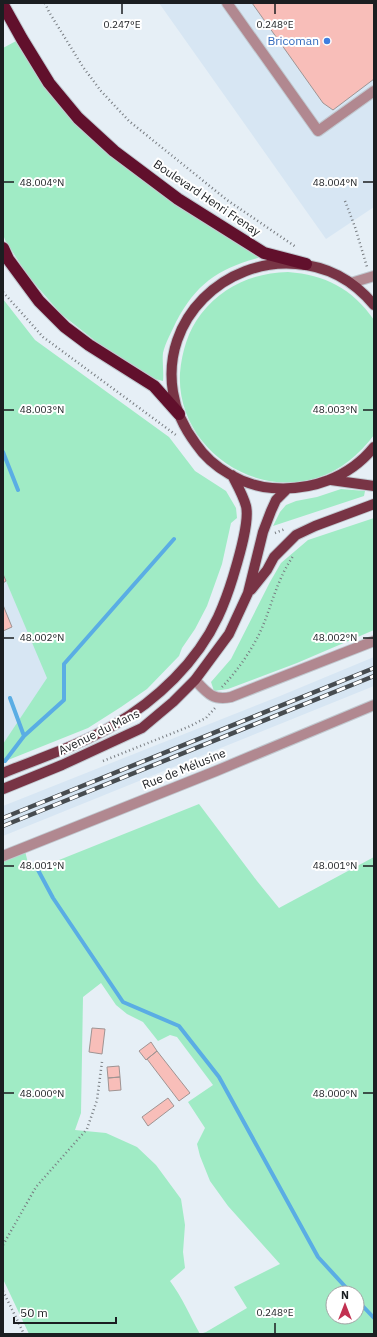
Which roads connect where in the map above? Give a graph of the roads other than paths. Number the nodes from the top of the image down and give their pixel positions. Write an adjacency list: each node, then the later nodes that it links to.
1 (227, 3): 3 (street)
2 (3, 5): 5 (highway, Boulevard Henri Frenay)
3 (374, 91)
4 (3, 248): 9 (highway)
5 (306, 264): 7 (main road); 9 (main road)
6 (374, 276): 7 (street)
7 (351, 283): 8 (main road)
8 (374, 305)
9 (179, 414): 11 (main road)
10 (374, 447): 12 (main road)
11 (232, 475): 14 (main road); 20 (main road, Avenue du Mans)
12 (330, 480): 13 (main road); 14 (main road)
13 (374, 486)
14 (286, 489): 16 (main road, Avenue du Mans)
15 (374, 504): 16 (main road)
16 (248, 593): 18 (main road, Avenue du Mans)
17 (374, 641): 18 (street)
18 (195, 680): 21 (main road, Avenue du Mans)
19 (374, 705): 22 (street, Rue de Mélusine)
20 (3, 773)
21 (3, 788)
22 (3, 856)

